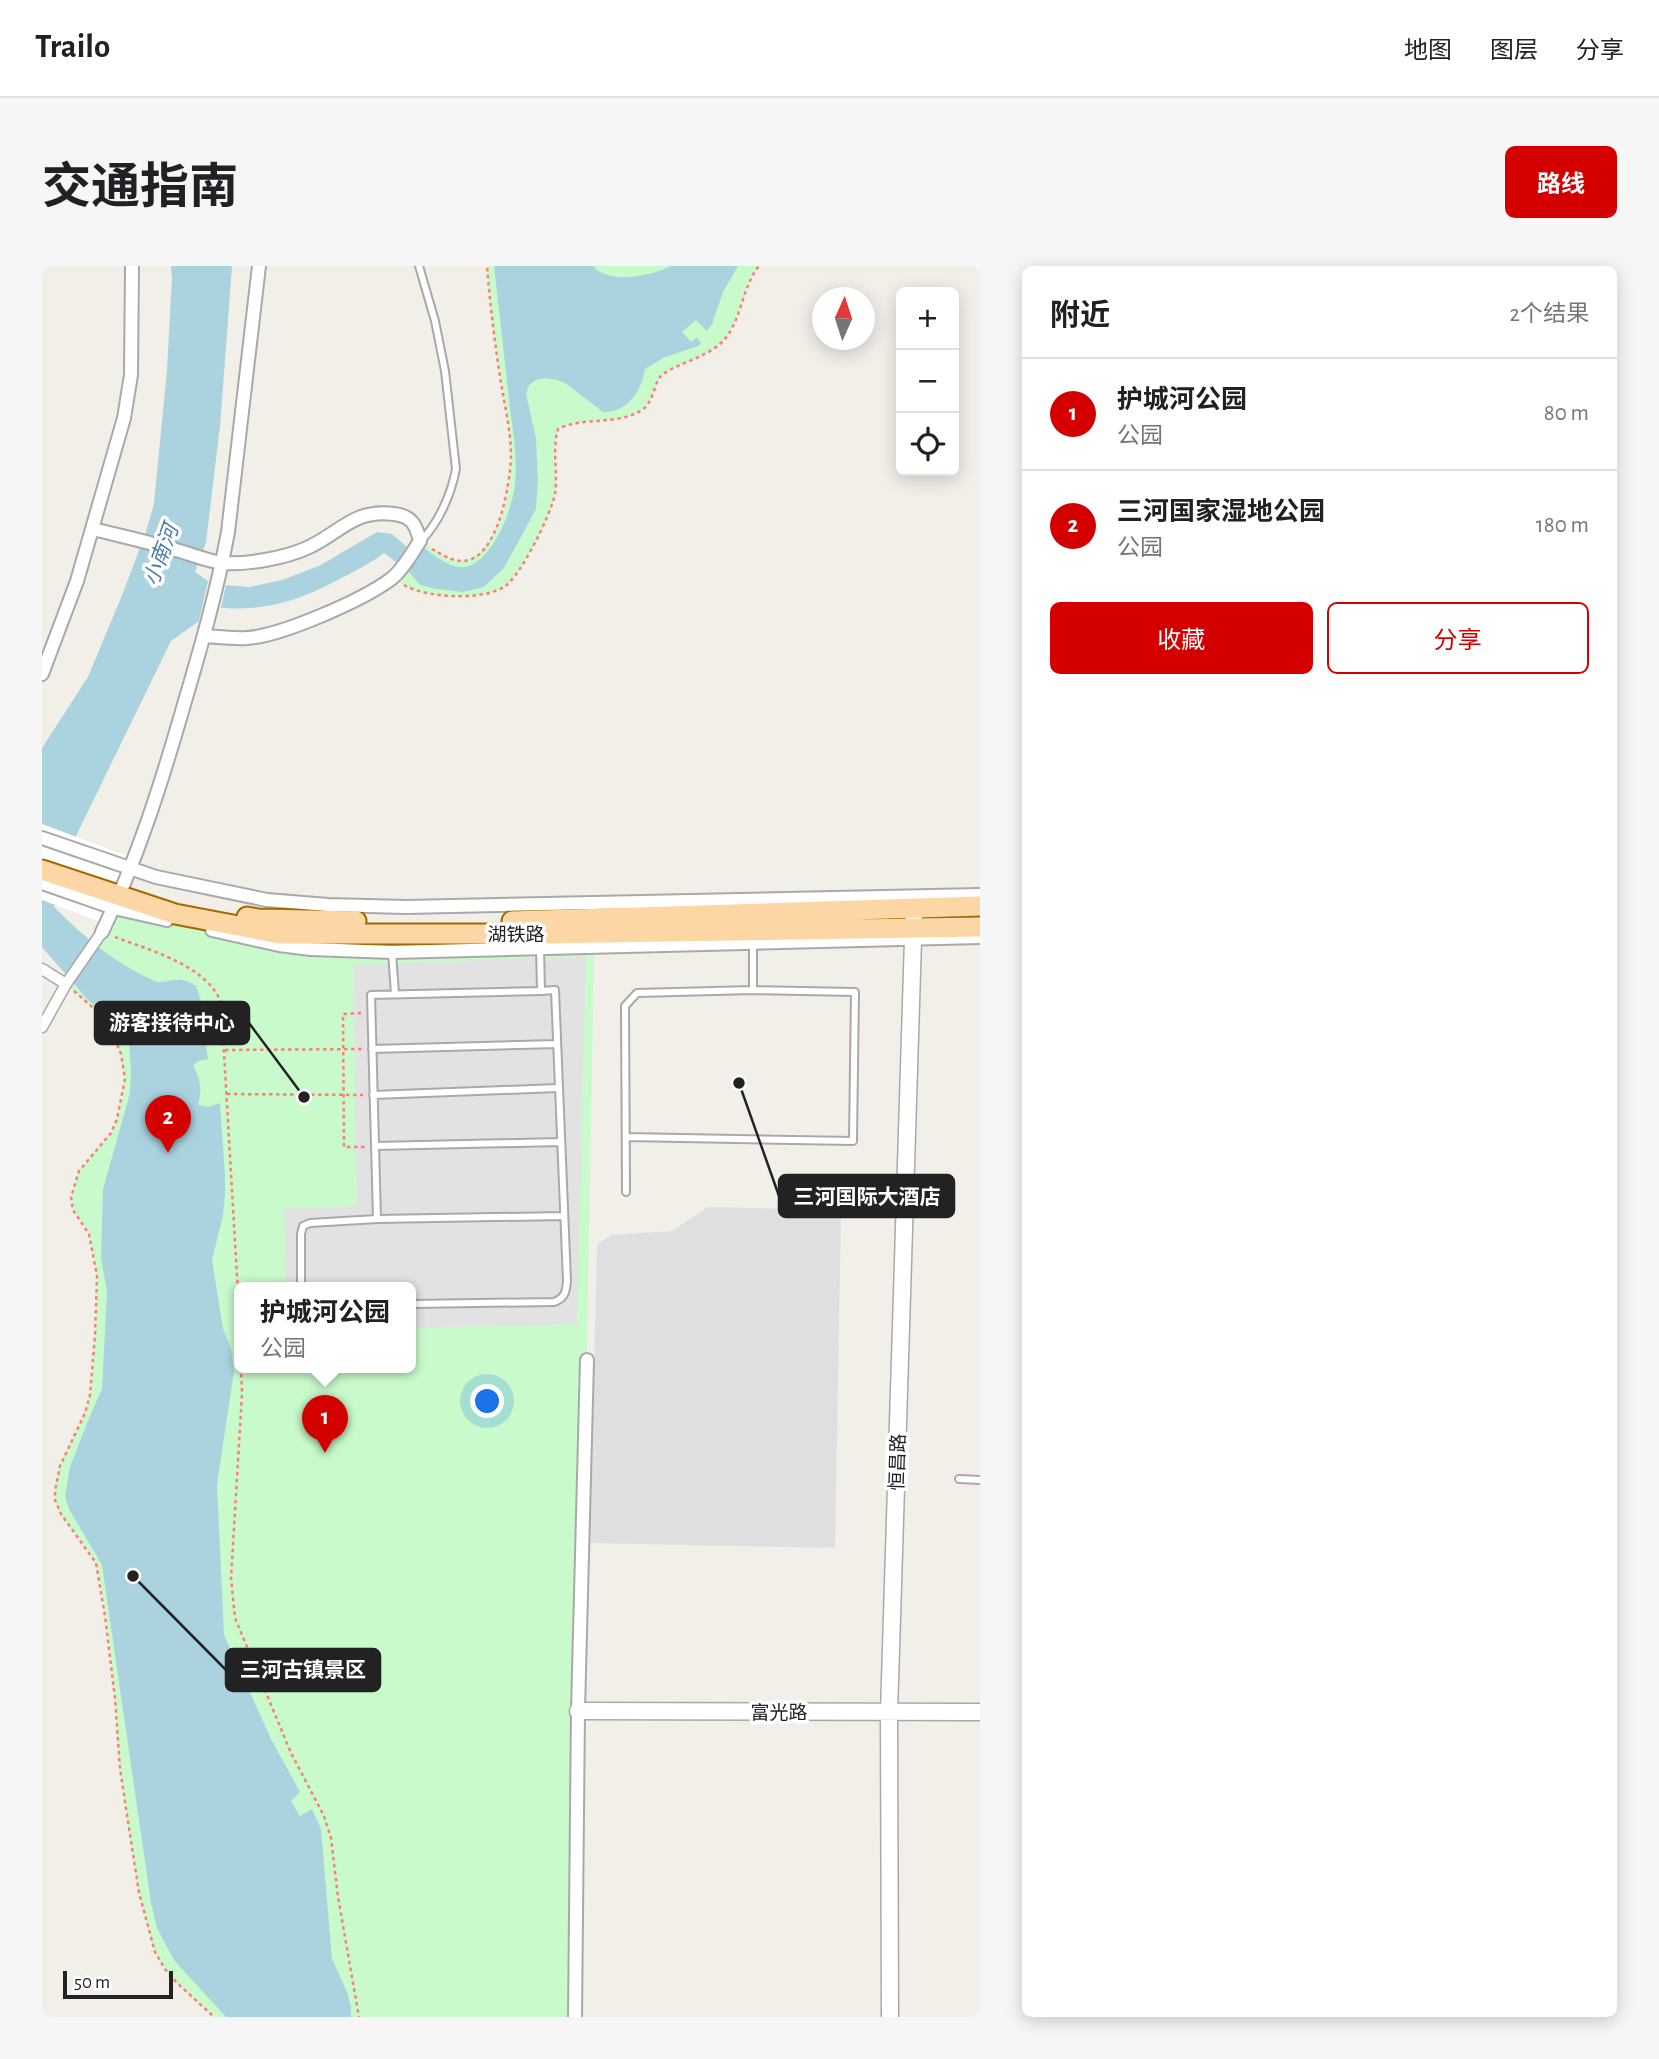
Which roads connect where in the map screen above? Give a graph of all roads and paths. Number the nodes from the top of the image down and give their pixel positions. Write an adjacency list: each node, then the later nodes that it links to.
1 (132, 266): 6 (street)
2 (258, 266): 8 (street)
3 (419, 266): 7 (lane)
4 (486, 266): 7 (path)
5 (759, 266): 9 (path)
6 (93, 529): 8 (street); 11 (street)
7 (421, 541): 8 (street); 9 (street)
8 (222, 563): 10 (street)
9 (393, 578): 10 (street)
10 (204, 636): 15 (street)
11 (42, 674)
12 (42, 838): 15 (street)
13 (42, 860): 14 (main road, 湖铁路)
14 (56, 878): 15 (main road, 湖铁路)
15 (121, 890): 16 (street); 20 (street); 23 (main road, 湖铁路); 23 (street)
16 (980, 895)
17 (980, 906): 18 (main road, 湖铁路)
18 (915, 907): 21 (street, 恒昌路); 22 (main road, 湖铁路)
19 (980, 927): 21 (main road, 湖铁路)
20 (102, 932): 27 (street); 36 (path)
21 (914, 933): 24 (main road, 湖铁路); 25 (street); 56 (street, 恒昌路)
22 (540, 934): 23 (main road, 湖铁路); 23 (street); 24 (main road, 湖铁路); 29 (lane)
23 (392, 936): 30 (lane)
24 (753, 936): 28 (lane)
25 (980, 937)
26 (42, 969): 27 (street)
27 (66, 984): 32 (street); 57 (path)
28 (753, 990): 41 (lane); 41 (lane)
29 (541, 991): 30 (lane); 33 (lane)
30 (395, 995): 31 (lane)
31 (371, 1013): 34 (path); 35 (lane)
32 (42, 1027)
33 (557, 1044): 35 (lane); 37 (lane)
34 (344, 1049): 35 (path); 36 (path); 39 (path)
35 (372, 1049): 40 (lane)
36 (224, 1051): 38 (path)
37 (558, 1088): 40 (lane); 42 (lane)
38 (226, 1094): 39 (path); 47 (path)
39 (344, 1095): 40 (path); 43 (path)
40 (373, 1095): 43 (lane)
41 (626, 1137): 44 (lane)
42 (561, 1142): 43 (lane); 45 (lane)
43 (375, 1146): 46 (lane)
44 (626, 1192)
45 (564, 1216): 46 (lane); 49 (lane)
46 (377, 1219): 48 (lane)
47 (237, 1282)
48 (301, 1282)
49 (416, 1304)
50 (587, 1360): 54 (street)
51 (241, 1373): 58 (path)
52 (959, 1479): 53 (lane)
53 (980, 1480)
54 (578, 1711): 56 (street, 富光路); 59 (street)
55 (980, 1712): 56 (street, 富光路)
56 (889, 1713): 60 (street, 恒昌路)
57 (214, 2017)
58 (359, 2017)
59 (575, 2017)
60 (890, 2017)

